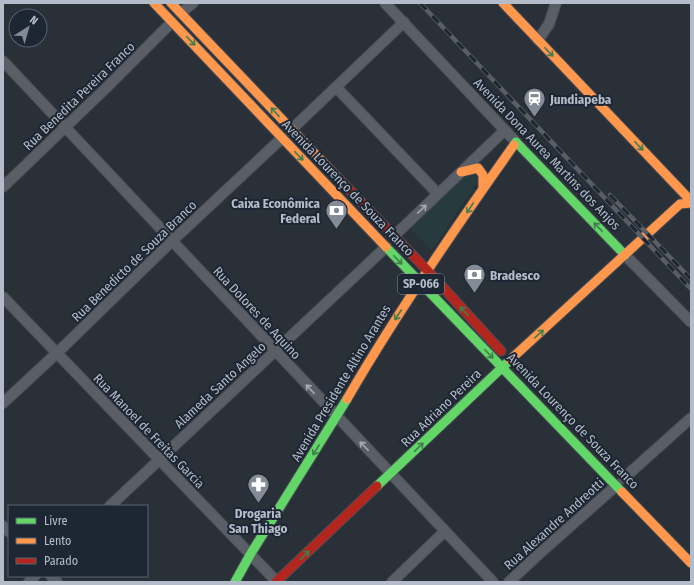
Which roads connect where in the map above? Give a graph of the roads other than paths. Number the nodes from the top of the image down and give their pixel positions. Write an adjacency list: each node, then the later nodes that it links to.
1 (154, 3): 9 (main road, Avenida Lourenço de Souza Franco / SP-066)
2 (171, 3): 8 (main road, Avenida Lourenço de Souza Franco / SP-066)
3 (193, 3): 8 (street)
4 (386, 3): 10 (street, Avenida Dona Aurea Martins dos Anjos)
5 (503, 3): 11 (main road)
6 (515, 3): 11 (main road)
7 (556, 3): 11 (street)
8 (182, 14): 16 (main road, Avenida Lourenço de Souza Franco / SP-066, one-way to 8)
9 (172, 22): 15 (street, Rua Benedita Pereira Franco); 18 (main road, Avenida Lourenço de Souza Franco / SP-066, one-way to 18)
10 (404, 22): 13 (street); 17 (street, Avenida Dona Aurea Martins dos Anjos)
11 (541, 36): 14 (main road); 23 (main road, one-way to 23)
12 (3, 62): 15 (street, Rua Dolores de Aquino)
13 (336, 87): 16 (street); 24 (street)
14 (615, 107)
15 (66, 128): 21 (street, Rua Benedita Pereira Franco); 28 (street, Rua Dolores de Aquino)
16 (292, 130): 27 (main road, Avenida Lourenço de Souza Franco / SP-066)
17 (505, 130): 19 (street, Avenida Dona Aurea Martins dos Anjos); 20 (street)
18 (282, 138): 28 (street, Rua Benedicto de Souza Branco); 29 (main road, Avenida Lourenço de Souza Franco / SP-066, one-way to 29)
19 (516, 142): 22 (main road, Avenida Presidente Altino Arantes); 30 (main road, Avenida Dona Aurea Martins dos Anjos, one-way to 19)
20 (461, 172): 22 (main road); 24 (street)
21 (4, 185)
22 (483, 188): 31 (main road, Avenida Presidente Altino Arantes, one-way to 31)
23 (682, 190): 25 (main road); 26 (main road)
24 (438, 194): 27 (street, one-way to 24)
25 (691, 202): 26 (main road)
26 (680, 204): 30 (main road, Rua Adriano Pereira)
27 (394, 236): 31 (main road, Avenida Lourenço de Souza Franco / SP-066)
28 (171, 242): 35 (street, Rua Dolores de Aquino); 36 (street, Rua Benedicto de Souza Branco)
29 (386, 248): 32 (main road, Avenida Lourenço de Souza Franco / SP-066, one-way to 32); 35 (street, Alameda Santo Angelo)
30 (625, 255): 34 (street, Avenida Dona Aurea Martins dos Anjos); 37 (main road, Rua Adriano Pereira, one-way to 30)
31 (428, 271): 32 (main road, Avenida Presidente Altino Arantes); 37 (main road, Avenida Lourenço de Souza Franco / SP-066, one-way to 31)
32 (420, 283): 38 (main road, Avenida Lourenço de Souza Franco / SP-066, one-way to 38); 40 (main road, Avenida Presidente Altino Arantes, one-way to 40)
33 (3, 297): 36 (street, Rua Manoel de Freitas Garcia)
34 (691, 322)
35 (275, 352): 40 (street, Rua Dolores de Aquino, one-way to 35); 42 (street, Alameda Santo Angelo)
36 (57, 353): 39 (street, Rua Benedicto de Souza Branco); 42 (street, Rua Manoel de Freitas Garcia)
37 (513, 363): 38 (main road, Rua Adriano Pereira)
38 (502, 368): 43 (main road, Rua Adriano Pereira, one-way to 38); 44 (main road, Avenida Lourenço de Souza Franco / SP-066)
39 (3, 403)
40 (337, 417): 43 (street, Rua Dolores de Aquino, one-way to 40); 47 (main road, Avenida Presidente Altino Arantes, one-way to 47)
41 (691, 418): 44 (street, Rua Alexandre Andreotti)
42 (159, 460): 45 (street, Alameda Santo Angelo); 47 (street, Rua Manoel de Freitas Garcia)
43 (391, 474): 46 (street, Rua Dolores de Aquino); 50 (main road, Rua Adriano Pereira, one-way to 43)
44 (622, 479): 48 (main road, Avenida Lourenço de Souza Franco / SP-066); 53 (street, Rua Alexandre Andreotti)
45 (111, 505)
46 (444, 532): 51 (street); 52 (street, Rua Dolores de Aquino)
47 (250, 555): 49 (main road, Avenida Presidente Altino Arantes); 50 (street, Rua Manoel de Freitas Garcia)
48 (691, 563)
49 (235, 582)
50 (277, 582)
51 (392, 582)
52 (492, 582)
53 (510, 582)

